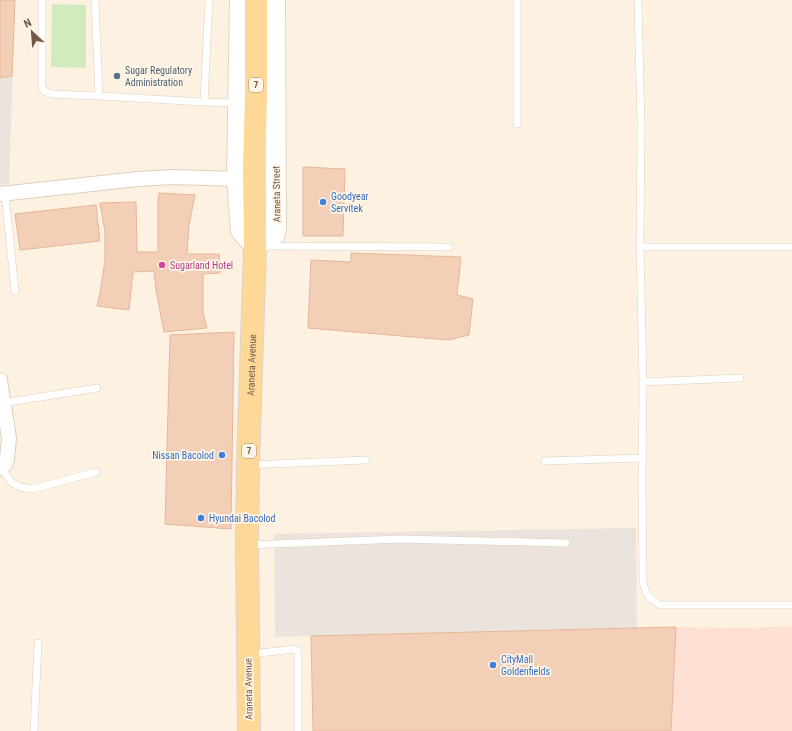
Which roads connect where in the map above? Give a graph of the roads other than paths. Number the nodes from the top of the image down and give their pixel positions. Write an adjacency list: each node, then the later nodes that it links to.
1 (42, 0): 9 (lane)
2 (95, 0): 9 (lane)
3 (209, 0): 10 (lane)
4 (240, 0): 11 (main road, 7)
5 (256, 0): 15 (main road, Araneta Avenue / 7)
6 (275, 0): 15 (main road, Araneta Street / 7)
7 (517, 0): 12 (lane)
8 (638, 0): 17 (lane)
9 (99, 96): 10 (lane)
10 (204, 102): 11 (lane)
11 (239, 103): 13 (main road, 7)
12 (517, 124)
13 (237, 179): 14 (street); 15 (main road, 7)
14 (3, 194): 19 (lane)
15 (256, 246): 16 (lane); 28 (main road, Araneta Avenue / 7)
16 (449, 246)
17 (640, 247): 18 (lane); 22 (lane)
18 (792, 247)
19 (15, 290)
20 (740, 378): 22 (lane)
21 (0, 380): 24 (street)
22 (643, 382): 25 (lane)
23 (97, 388): 24 (lane)
24 (3, 403): 29 (street)
25 (642, 458): 27 (lane); 33 (lane)
26 (366, 460): 28 (lane)
27 (545, 461)
28 (248, 465): 32 (main road, Araneta Avenue / 7)
29 (1, 468): 30 (lane)
30 (96, 472)
31 (566, 543): 32 (lane)
32 (247, 545): 35 (main road, Araneta Avenue / 7)
33 (792, 605)
34 (38, 643): 36 (lane)
35 (248, 654): 37 (main road, Araneta Avenue / 7); 38 (lane)
36 (34, 731)
37 (249, 731)
38 (298, 731)

